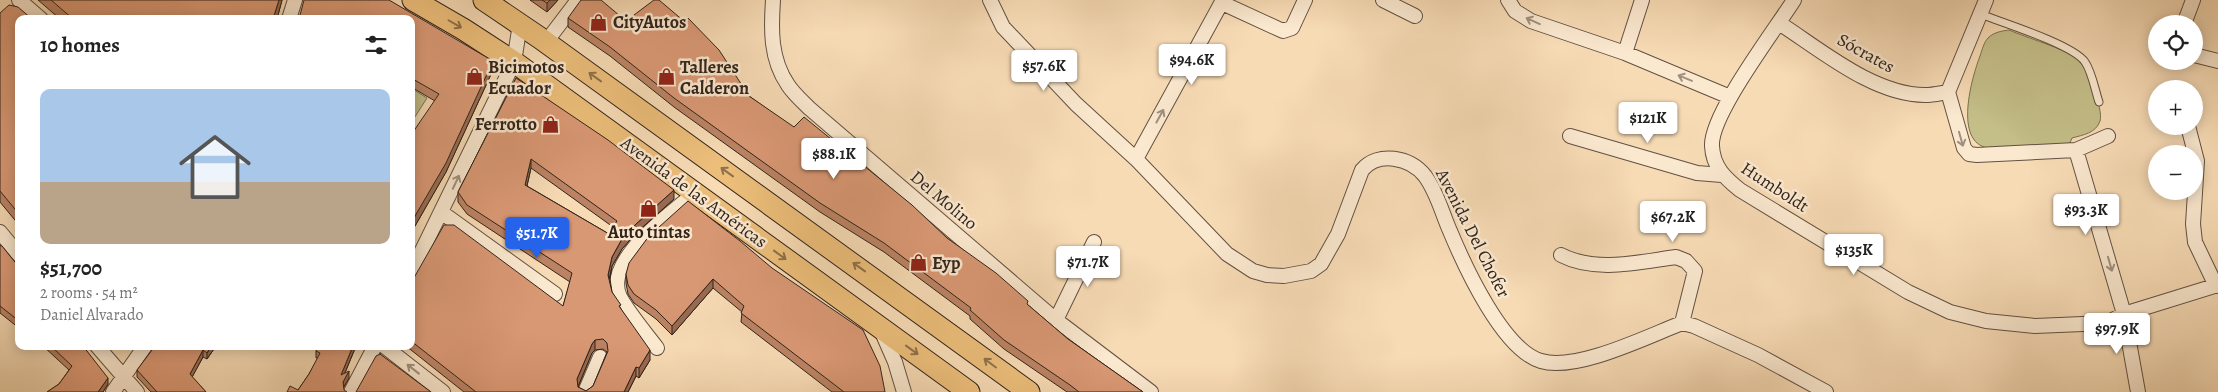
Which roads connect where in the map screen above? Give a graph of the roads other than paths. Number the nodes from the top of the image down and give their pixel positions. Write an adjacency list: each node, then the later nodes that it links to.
1 (19, 0): 17 (street)
2 (294, 0): 18 (street)
3 (413, 0): 27 (main road, Avenida de las Américas, one-way to 27)
4 (484, 0): 22 (main road, Avenida de las Américas)
5 (578, 0): 23 (street)
6 (772, 0): 47 (street, Del Molino)
7 (990, 0): 35 (street, Avenida Del Chofer)
8 (1305, 0): 15 (street)
9 (1383, 0): 20 (street)
10 (1508, 0): 24 (street, one-way to 10)
11 (1642, 0): 24 (street)
12 (1794, 0): 21 (street, Humboldt)
13 (1986, 0): 16 (street)
14 (2194, 0): 19 (street)
15 (1223, 1): 35 (street, one-way to 15)
16 (1980, 14): 28 (street); 30 (lane)
17 (36, 15)
18 (290, 15)
19 (2188, 15)
20 (1415, 16)
21 (1779, 23): 28 (street, Sócrates); 29 (street, Humboldt)
22 (520, 24): 23 (main road, Avenida de las Américas); 27 (street)
23 (546, 42): 64 (main road, Avenida de las Américas, one-way to 23)
24 (1625, 53): 29 (street, one-way to 24)
25 (2203, 57): 26 (street)
26 (2218, 61)
27 (514, 62): 37 (main road, Avenida de las Américas); 38 (street, one-way to 27)
28 (1948, 92): 34 (street, one-way to 34)
29 (1730, 97): 36 (street, Humboldt)
30 (2099, 102)
31 (2190, 135): 44 (street)
32 (1570, 136): 36 (street)
33 (2108, 136): 34 (street)
34 (2076, 150): 46 (street, one-way to 46)
35 (1136, 159): 48 (street, Avenida Del Chofer)
36 (1722, 175): 46 (street, Humboldt)
37 (695, 193): 49 (main road, Avenida de las Américas, one-way to 49); 50 (street)
38 (441, 212): 43 (street); 45 (street)
39 (0, 232): 41 (street)
40 (1094, 242): 47 (street)
41 (15, 250)
42 (1561, 255): 48 (street)
43 (415, 265)
44 (2217, 285): 46 (street, Humboldt)
45 (555, 294)
46 (2124, 314): 67 (street)
47 (1056, 320): 65 (street, Del Molino)
48 (1682, 323): 66 (street)
49 (878, 325): 62 (street); 63 (main road, Avenida de las Américas, one-way to 63)
50 (657, 348)
51 (100, 350): 56 (street)
52 (142, 350): 56 (street)
53 (373, 350): 59 (street)
54 (389, 350): 60 (street, one-way to 54)
55 (600, 357): 61 (street)
56 (124, 378): 57 (street); 58 (street)
57 (113, 392)
58 (137, 392)
59 (351, 392)
60 (443, 392)
61 (585, 392)
62 (904, 392)
63 (970, 392)
64 (1030, 392)
65 (1151, 392)
66 (1826, 392)
67 (2138, 392)

